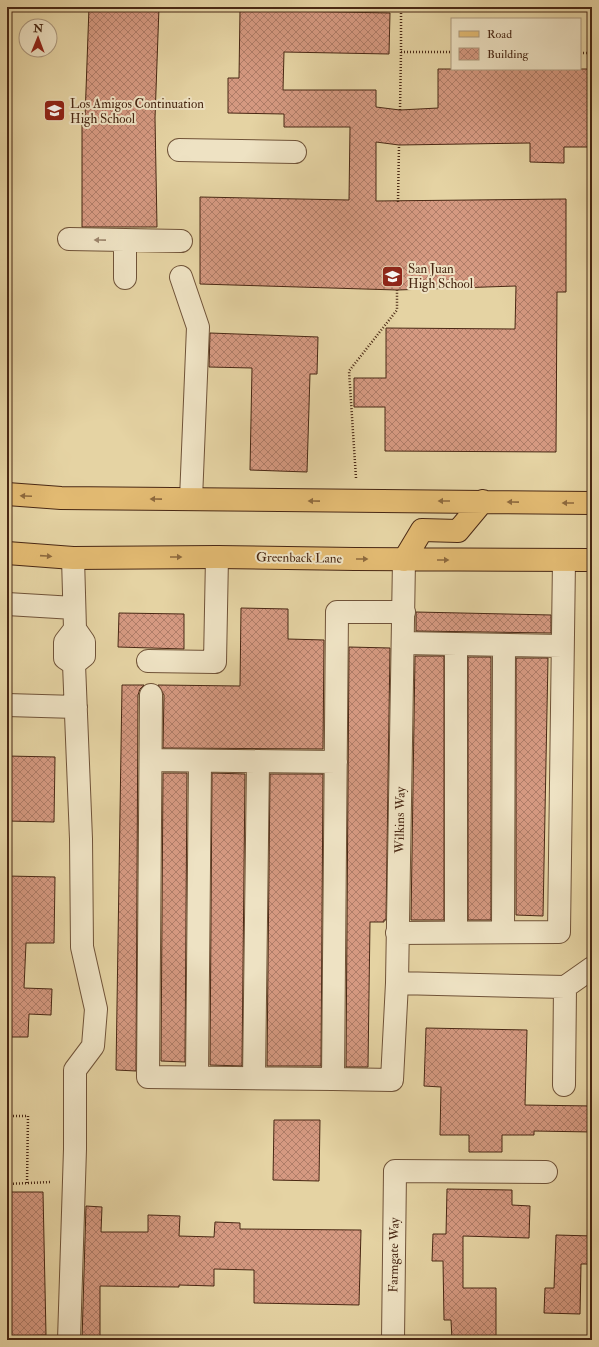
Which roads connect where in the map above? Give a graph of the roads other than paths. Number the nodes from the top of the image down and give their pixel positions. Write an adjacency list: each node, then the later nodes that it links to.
1 (179, 150): 2 (street)
2 (295, 152)
3 (69, 239): 4 (street, one-way to 3)
4 (125, 240): 5 (street); 7 (street)
5 (181, 241)
6 (182, 277): 9 (street)
7 (125, 278)
8 (7, 494): 9 (main road, one-way to 8)
9 (191, 499): 10 (main road, one-way to 9)
10 (483, 501): 11 (main road, one-way to 10); 15 (main road)
11 (592, 503)
12 (7, 553): 14 (main road, Greenback Lane, one-way to 14)
13 (217, 557): 14 (main road, Greenback Lane, one-way to 13); 15 (main road, Greenback Lane, one-way to 15); 25 (street)
14 (73, 558): 20 (street)
15 (404, 560): 16 (main road, Greenback Lane, one-way to 16); 19 (street, Wilkins Way)
16 (564, 560): 17 (main road, Greenback Lane); 24 (street)
17 (592, 560)
18 (7, 604): 20 (street)
19 (404, 612): 21 (street, Wilkins Way); 32 (street)
20 (75, 618): 28 (street)
21 (403, 643): 22 (street); 35 (street, Wilkins Way)
22 (456, 644): 23 (street); 33 (street)
23 (504, 645): 24 (street); 34 (street)
24 (562, 646): 34 (street)
25 (148, 662)
26 (151, 695): 29 (street)
27 (7, 705): 28 (street)
28 (76, 707): 44 (street)
29 (151, 760): 30 (street); 39 (street)
30 (200, 761): 31 (street); 39 (street)
31 (258, 761): 32 (street); 40 (street)
32 (336, 762): 41 (street)
33 (456, 932): 34 (street); 35 (street)
34 (503, 932)
35 (397, 933): 37 (street, Wilkins Way)
36 (592, 968): 38 (street)
37 (397, 983): 38 (street); 41 (street, Wilkins Way)
38 (565, 987): 42 (street)
39 (197, 1077): 40 (street)
40 (254, 1078): 41 (street)
41 (333, 1079)
42 (564, 1085)
43 (546, 1172): 45 (street, Farmgate Way)
44 (69, 1340)
45 (393, 1340)

